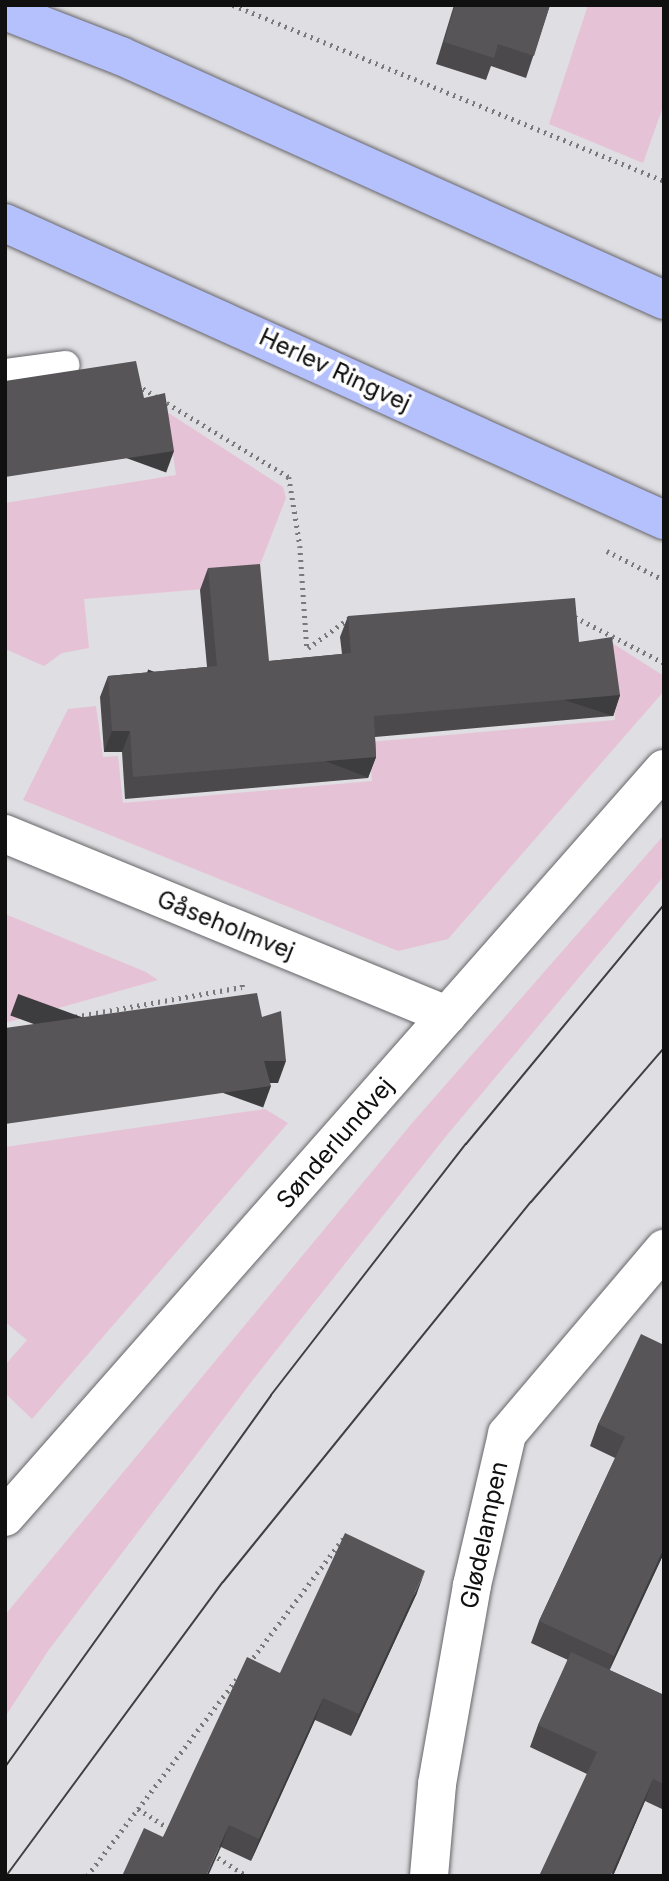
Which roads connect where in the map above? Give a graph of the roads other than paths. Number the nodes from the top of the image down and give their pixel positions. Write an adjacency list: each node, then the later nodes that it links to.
1 (5, 11): 3 (main road)
2 (5, 223): 6 (main road, Herlev Ringvej)
3 (664, 300)
4 (65, 365): 5 (lane)
5 (5, 373)
6 (664, 520)
7 (664, 769): 9 (street, Sønderlundvej)
8 (5, 834): 9 (street, Gåseholmvej)
9 (447, 1015): 11 (street, Sønderlundvej)
10 (664, 1249): 12 (street, Glødelampen)
11 (5, 1517)
12 (429, 1876)

